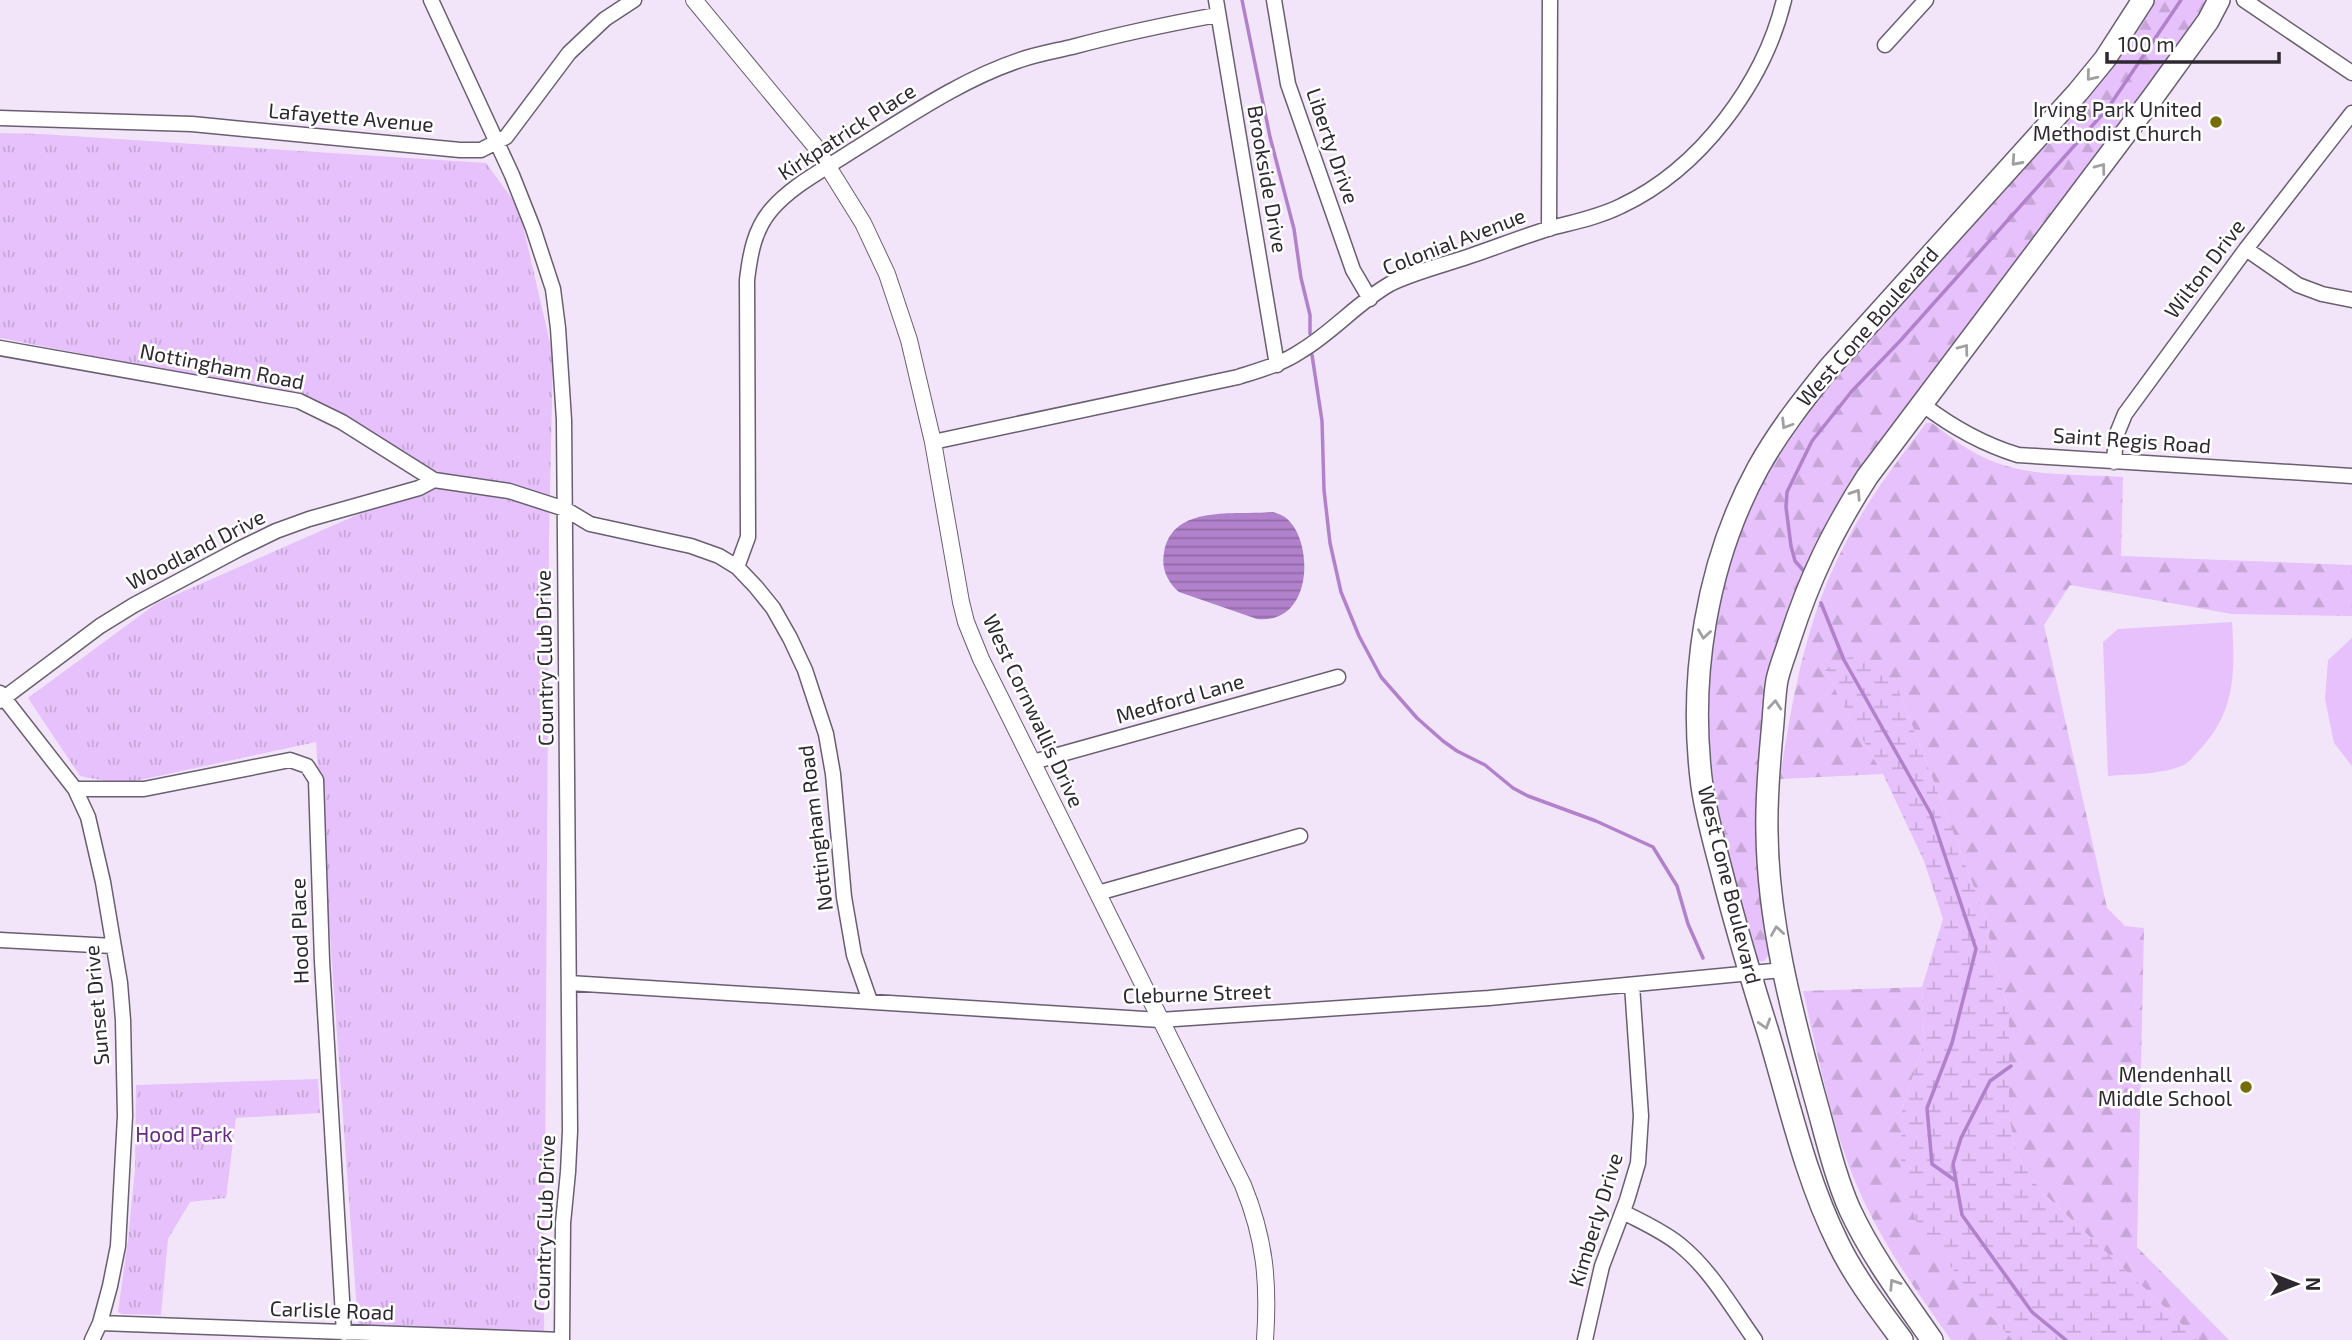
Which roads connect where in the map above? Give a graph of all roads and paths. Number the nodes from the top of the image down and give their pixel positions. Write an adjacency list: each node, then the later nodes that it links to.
1 (431, 0): 17 (street, Country Club Drive)
2 (634, 0): 17 (street)
3 (694, 0): 18 (street, West Cornwallis Drive)
4 (1216, 0): 12 (street, Brookside Drive)
5 (1274, 0): 21 (street, Liberty Drive)
6 (1550, 0): 19 (street)
7 (1784, 0): 19 (street, Colonial Avenue)
8 (1926, 0): 13 (street)
9 (2143, 0): 41 (main road, West Cone Boulevard, one-way to 41)
10 (2220, 0): 25 (main road, West Cone Boulevard, one-way to 10)
11 (2244, 0): 14 (street)
12 (1217, 15): 18 (street, Kirkpatrick Place); 24 (street, Brookside Drive)
13 (1885, 45)
14 (2352, 73)
15 (2352, 113): 20 (street, Wilton Drive)
16 (0, 118): 17 (street, Lafayette Avenue)
17 (496, 143): 30 (street, Country Club Drive)
18 (828, 166): 26 (street, West Cornwallis Drive); 31 (street, Kirkpatrick Place)
19 (1549, 229): 21 (street, Colonial Avenue)
20 (2246, 249): 22 (street); 27 (street, Wilton Drive)
21 (1370, 299): 24 (street, Colonial Avenue)
22 (2352, 300)
23 (0, 348): 29 (street, Nottingham Road)
24 (1277, 365): 26 (street, Colonial Avenue)
25 (1922, 404): 27 (street, Saint Regis Road); 40 (main road, West Cone Boulevard, one-way to 25)
26 (933, 442): 34 (street, West Cornwallis Drive)
27 (2114, 462): 28 (street, Saint Regis Road)
28 (2352, 476)
29 (434, 480): 30 (street, Nottingham Road); 33 (street, Woodland Drive)
30 (565, 509): 31 (street, Nottingham Road); 42 (street, Country Club Drive)
31 (737, 567): 44 (street, Nottingham Road)
32 (1338, 677): 34 (street, Medford Lane)
33 (1, 697): 35 (street, Sunset Drive)
34 (1033, 762): 37 (street, West Cornwallis Drive)
35 (75, 789): 39 (street, Sunset Drive); 48 (street, Hood Place)
36 (1300, 836): 37 (street)
37 (1098, 893): 45 (street, West Cornwallis Drive)
38 (0, 940): 39 (street)
39 (113, 946): 47 (street, Sunset Drive)
40 (1783, 970): 41 (street, Cleburne Street); 55 (main road, West Cone Boulevard, one-way to 40)
41 (1749, 973): 43 (street, Cleburne Street); 54 (main road, West Cone Boulevard, one-way to 54)
42 (569, 983): 44 (street, Cleburne Street); 50 (street, Country Club Drive)
43 (1632, 985): 45 (street, Cleburne Street); 46 (street, Kimberly Drive)
44 (870, 1001): 45 (street, Cleburne Street)
45 (1160, 1020): 51 (street, West Cornwallis Drive)
46 (1623, 1212): 52 (street, Kimberly Drive); 53 (street)
47 (100, 1323): 48 (street, Carlisle Road); 49 (street, Sunset Drive)
48 (344, 1333): 50 (street, Carlisle Road)
49 (92, 1340)
50 (562, 1340)
51 (1265, 1340)
52 (1585, 1340)
53 (1755, 1340)
54 (1902, 1340)
55 (1932, 1340)

